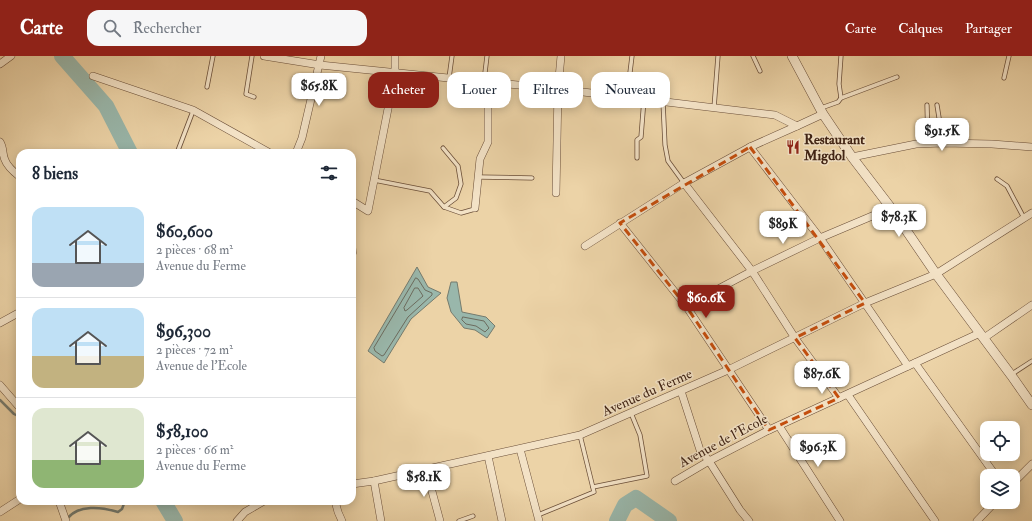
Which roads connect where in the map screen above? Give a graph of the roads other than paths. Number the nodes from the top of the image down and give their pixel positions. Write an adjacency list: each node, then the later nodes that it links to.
1 (11, 56): 16 (street)
2 (213, 56): 28 (lane)
3 (252, 56): 29 (lane)
4 (264, 56): 17 (street)
5 (321, 56): 17 (street)
6 (394, 56): 20 (street)
7 (452, 56): 21 (lane)
8 (488, 56): 22 (lane)
9 (561, 56): 23 (street)
10 (632, 56): 24 (lane)
11 (718, 56): 39 (lane)
12 (753, 56): 18 (lane)
13 (792, 56): 41 (street)
14 (841, 56): 30 (lane)
15 (1009, 56): 27 (lane)
16 (0, 64)
17 (320, 65): 19 (street); 51 (street)
18 (760, 71)
19 (386, 72)
20 (395, 72)
21 (450, 72)
22 (487, 72)
23 (560, 72)
24 (630, 72)
25 (93, 76): 40 (street)
26 (897, 77): 30 (lane)
27 (1004, 78)
28 (207, 87)
29 (254, 97)
30 (841, 98): 41 (lane)
31 (670, 103): 39 (street)
32 (927, 105): 45 (lane)
33 (937, 105): 44 (lane)
34 (388, 108): 59 (street)
35 (487, 108): 56 (street)
36 (558, 108): 61 (street)
37 (643, 108): 53 (lane)
38 (663, 108): 60 (lane)
39 (714, 108): 42 (street)
40 (194, 110): 49 (lane); 50 (street)
41 (821, 111): 42 (street); 52 (street)
42 (797, 126): 46 (street)
43 (0, 142): 54 (street)
44 (943, 143): 45 (street); 47 (street)
45 (928, 144): 52 (street)
46 (750, 147): 60 (street); 69 (street)
47 (1032, 147)
48 (443, 148): 63 (lane)
49 (179, 149)
50 (263, 149)
51 (298, 149)
52 (852, 156): 65 (street)
53 (637, 158)
54 (2, 162): 55 (street)
55 (16, 174)
56 (478, 177): 57 (lane); 64 (street)
57 (532, 178)
58 (997, 179): 67 (lane)
59 (374, 180): 62 (street); 63 (lane)
60 (684, 183): 68 (street); 71 (street)
61 (556, 193)
62 (356, 204)
63 (444, 207): 64 (lane)
64 (475, 208)
65 (891, 208): 69 (street); 72 (street)
66 (1032, 213): 67 (street, Avenue du Ferme)
67 (1024, 218): 72 (street, Avenue du Ferme)
68 (620, 224): 70 (street); 75 (street)
69 (820, 238): 71 (street); 73 (street)
70 (585, 246)
71 (752, 271): 75 (street); 79 (street)
72 (936, 274): 73 (street, Avenue du Ferme); 78 (street)
73 (865, 303): 79 (street, Avenue du Ferme); 81 (street)
74 (1032, 305): 78 (street, Avenue de l'Ecole)
75 (686, 306): 82 (street)
76 (16, 314): 77 (street)
77 (0, 323)
78 (982, 336): 81 (street, Avenue de l'Ecole); 83 (street)
79 (796, 338): 82 (street, Avenue du Ferme); 87 (street)
80 (1032, 361): 83 (lane)
81 (912, 364): 86 (street, Avenue de l'Ecole); 99 (street)
82 (728, 370): 85 (street, Avenue du Ferme); 92 (street)
83 (1011, 375): 89 (street)
84 (0, 385): 88 (street)
85 (681, 391): 90 (street, Avenue du Ferme); 96 (street)
86 (848, 394): 87 (street, Avenue de l'Ecole); 122 (street)
87 (839, 398): 91 (street, Avenue de l'Ecole)
88 (16, 403)
89 (1032, 405)
90 (631, 413): 93 (street, Avenue du Ferme); 104 (lane)
91 (779, 426): 92 (street, Avenue de l'Ecole); 121 (street)
92 (769, 430): 96 (street, Avenue de l'Ecole)
93 (580, 436): 94 (street, Avenue du Ferme); 104 (lane)
94 (520, 449): 95 (street, Avenue du Ferme); 112 (street)
95 (488, 456): 98 (street, Avenue du Ferme); 119 (street)
96 (709, 461): 102 (street, Avenue de l'Ecole); 120 (street)
97 (1032, 464): 100 (street)
98 (426, 469): 101 (street, Avenue du Ferme); 117 (street)
99 (991, 469)
100 (1020, 477)
101 (374, 481): 103 (street, Avenue du Ferme); 116 (street)
102 (675, 481)
103 (356, 483)
104 (593, 487): 112 (lane)
105 (16, 502): 110 (street)
106 (60, 505): 113 (street)
107 (257, 505): 114 (street)
108 (336, 505): 115 (street)
109 (988, 509): 123 (street)
110 (0, 512)
111 (472, 516): 118 (lane)
112 (538, 518)
113 (65, 519)
114 (237, 521)
115 (342, 521)
116 (381, 521)
117 (440, 521)
118 (459, 521)
119 (502, 521)
120 (749, 521)
121 (840, 521)
122 (935, 521)
123 (977, 521)

